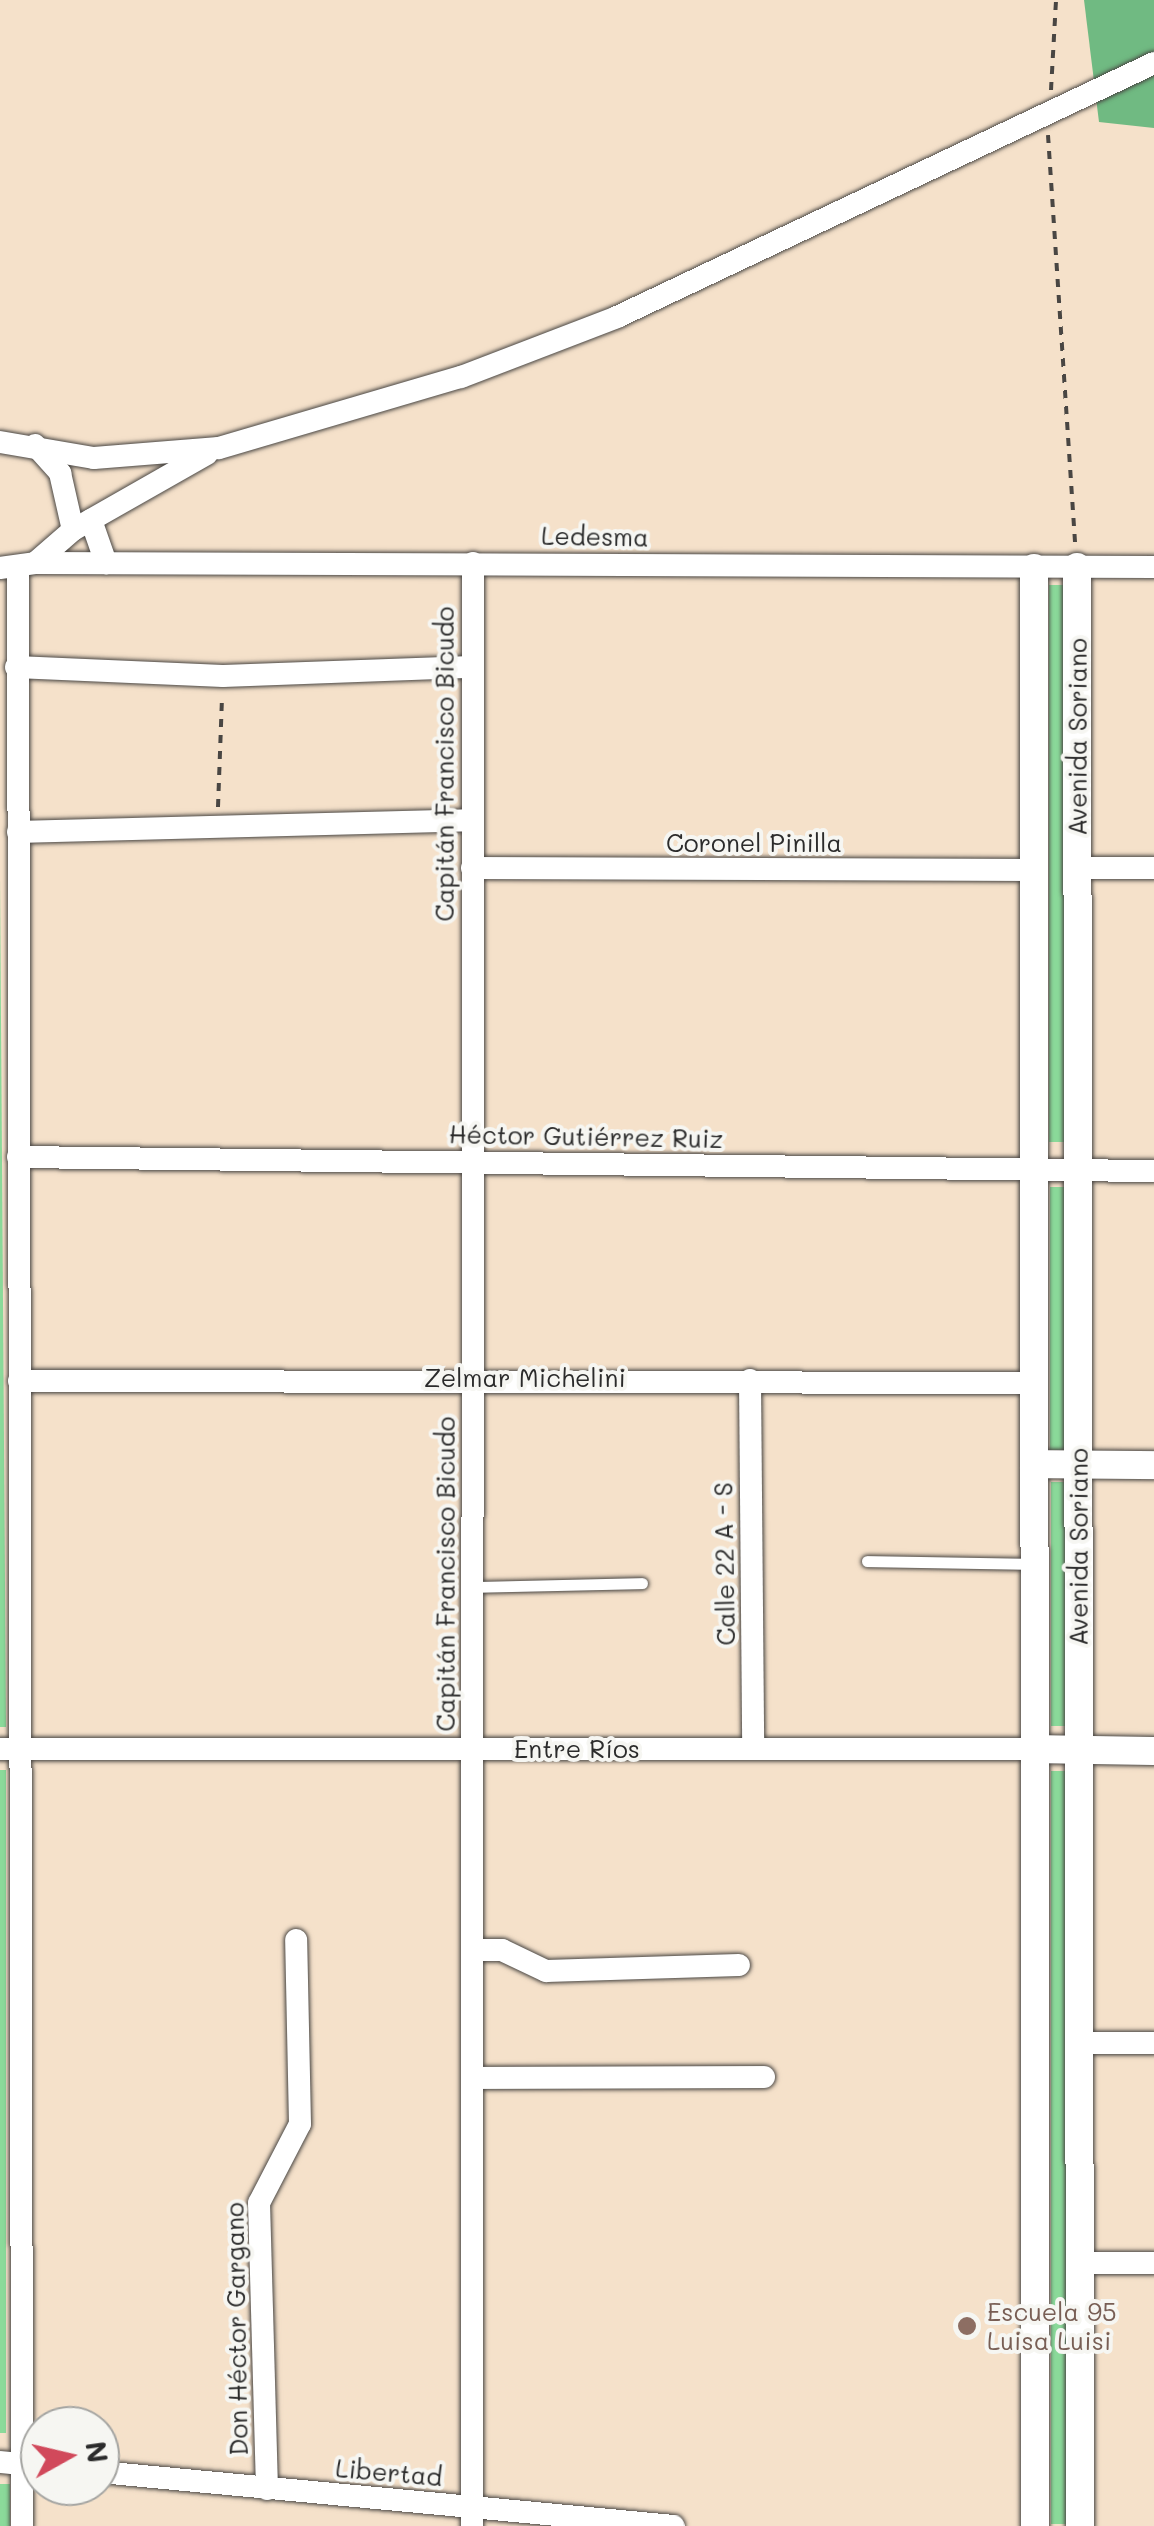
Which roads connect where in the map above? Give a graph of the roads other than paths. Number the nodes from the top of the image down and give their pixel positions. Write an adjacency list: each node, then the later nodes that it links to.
1 (1154, 63): 4 (street)
2 (0, 442): 3 (street)
3 (35, 445): 4 (street); 5 (street)
4 (219, 448): 5 (street)
5 (82, 525): 6 (street); 8 (street)
6 (106, 563): 7 (street, Ledesma); 8 (street, Ledesma)
7 (473, 563): 11 (street, Ledesma); 13 (street, Capitán Francisco Bicudo)
8 (18, 567): 12 (street)
9 (1077, 567): 10 (street, Ledesma); 11 (street, Ledesma); 17 (street, Avenida Soriano)
10 (1154, 567)
11 (1034, 568): 19 (street, Avenida Soriano)
12 (16, 667): 13 (street); 15 (street)
13 (472, 667): 14 (street, Capitán Francisco Bicudo)
14 (469, 820): 15 (street); 16 (street, Capitán Francisco Bicudo)
15 (18, 832): 20 (street)
16 (472, 868): 19 (street, Coronel Pinilla); 21 (street, Capitán Francisco Bicudo)
17 (1076, 868): 18 (street); 23 (street, Avenida Soriano)
18 (1154, 868)
19 (1035, 870): 22 (street, Avenida Soriano)
20 (12, 1145): 21 (street, Héctor Gutiérrez Ruiz); 27 (street)
21 (470, 1162): 22 (street, Héctor Gutiérrez Ruiz); 25 (street, Capitán Francisco Bicudo)
22 (1033, 1168): 23 (street, Héctor Gutiérrez Ruiz); 28 (street, Avenida Soriano)
23 (1078, 1170): 24 (street, Héctor Gutiérrez Ruiz); 30 (street, Avenida Soriano)
24 (1154, 1170)
25 (471, 1376): 26 (street, Zelmar Michelini); 27 (street, Zelmar Michelini); 35 (street, Capitán Francisco Bicudo)
26 (750, 1380): 28 (street, Zelmar Michelini); 38 (street, Calle 22 A - S)
27 (18, 1381): 37 (street)
28 (1032, 1383): 29 (street, Avenida Soriano)
29 (1034, 1464): 30 (street); 33 (street, Avenida Soriano)
30 (1078, 1464): 31 (street); 40 (street, Avenida Soriano)
31 (1154, 1465)
32 (867, 1561): 33 (lane)
33 (1034, 1564): 39 (street, Avenida Soriano)
34 (642, 1582): 35 (lane)
35 (472, 1587): 36 (street, Capitán Francisco Bicudo)
36 (473, 1747): 37 (street, Entre Ríos); 38 (street, Entre Ríos); 43 (street, Capitán Francisco Bicudo)
37 (8, 1748): 51 (street)
38 (753, 1748): 39 (street, Entre Ríos)
39 (1030, 1749): 40 (street, Entre Ríos); 56 (street, Avenida Soriano)
40 (1078, 1749): 41 (street, Entre Ríos); 46 (street, Avenida Soriano)
41 (1154, 1751)
42 (296, 1940): 53 (street, Don Héctor Gargano)
43 (472, 1950): 44 (street); 48 (street, Capitán Francisco Bicudo)
44 (739, 1965)
45 (1154, 2043): 46 (street)
46 (1079, 2044): 50 (street, Avenida Soriano)
47 (764, 2076): 48 (street)
48 (472, 2078): 54 (street, Capitán Francisco Bicudo)
49 (1154, 2262): 50 (street)
50 (1079, 2263): 57 (street, Avenida Soriano)
51 (20, 2409)
52 (120, 2474): 53 (street, Libertad)
53 (266, 2489): 54 (street, Libertad)
54 (472, 2516): 55 (street, Libertad)
55 (673, 2526)
56 (1035, 2526)
57 (1080, 2526)

